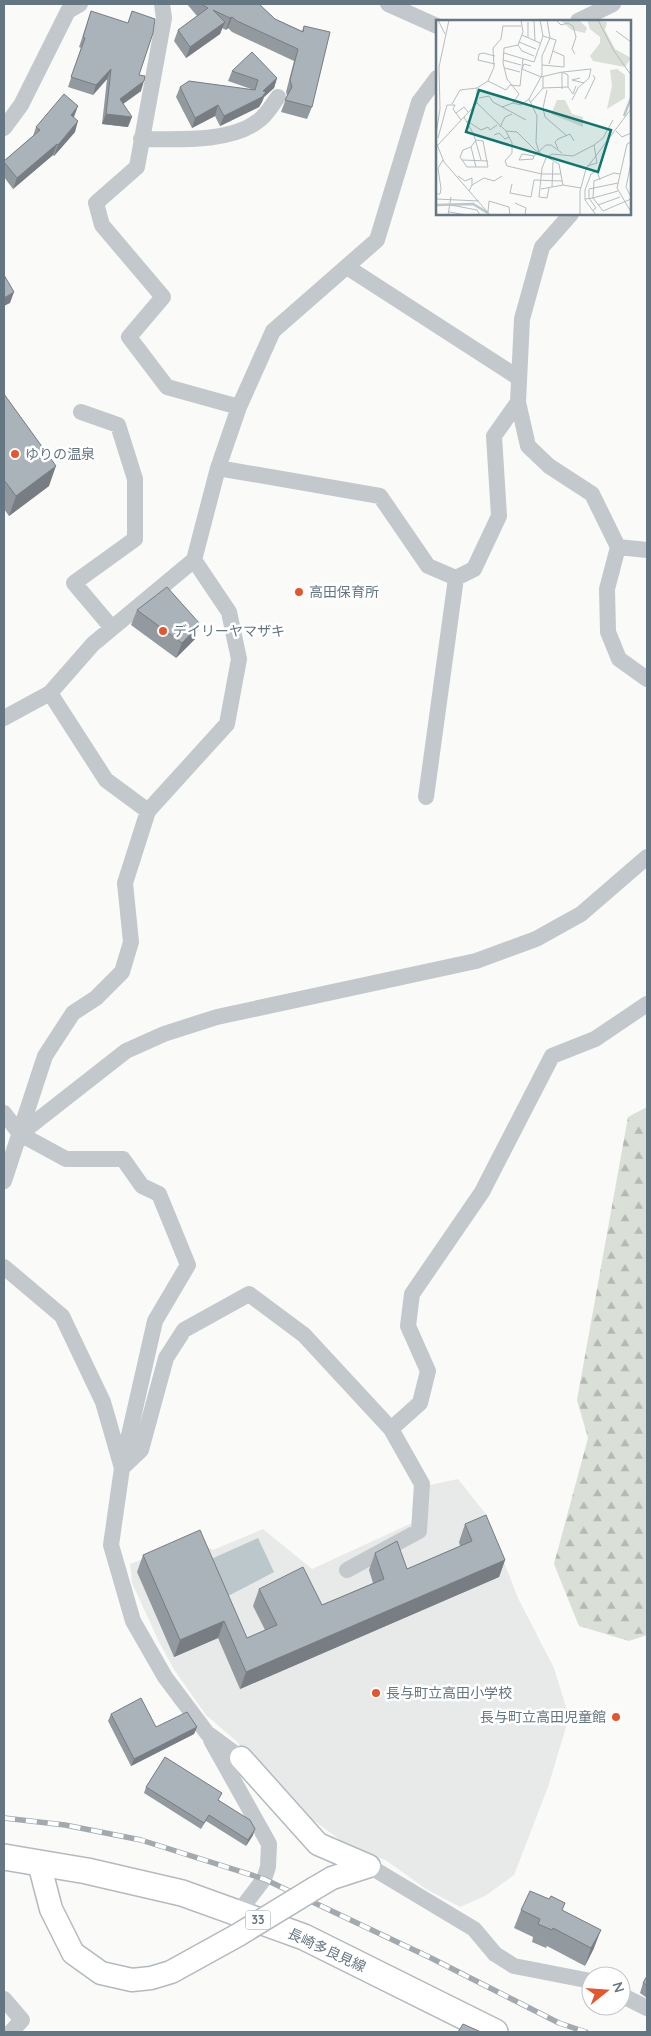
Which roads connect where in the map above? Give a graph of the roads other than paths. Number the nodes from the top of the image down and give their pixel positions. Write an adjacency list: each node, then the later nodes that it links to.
1 (80, 4): 9 (street)
2 (162, 4): 10 (street)
3 (388, 4): 6 (street)
4 (612, 4): 5 (street)
5 (580, 20)
6 (436, 26)
7 (436, 79): 12 (street)
8 (278, 97): 10 (street)
9 (4, 128)
10 (141, 139): 15 (street)
11 (570, 215): 13 (street)
12 (347, 267): 13 (street); 15 (street)
13 (519, 378): 14 (street)
14 (518, 402): 18 (street); 21 (street)
15 (239, 407): 17 (street)
16 (81, 412): 22 (street)
17 (218, 468): 20 (street); 21 (street)
18 (618, 547): 19 (street); 23 (street)
19 (645, 547)
20 (194, 560): 22 (street); 27 (street)
21 (456, 578): 26 (street)
22 (112, 628): 24 (street)
23 (647, 678)
24 (50, 693): 25 (street); 27 (street)
25 (4, 718)
26 (426, 797)
27 (148, 811): 31 (street)
28 (647, 857): 31 (street)
29 (647, 1004): 34 (street)
30 (4, 1113): 31 (street)
31 (20, 1134): 32 (street); 35 (street)
32 (4, 1181)
33 (4, 1268): 35 (street)
34 (391, 1429): 35 (street); 36 (street)
35 (122, 1468): 37 (street)
36 (347, 1570)
37 (208, 1733): 38 (street); 42 (street)
38 (241, 1758): 41 (street)
39 (4, 1857): 40 (main road, 長崎多良見線 / 33)
40 (39, 1863): 42 (main road, 長崎多良見線 / 33); 42 (street)
41 (369, 1866): 42 (street, bridge); 43 (street)
42 (238, 1924): 48 (main road, 長崎多良見線 / 33)
43 (581, 1980)
44 (4, 1999): 47 (street)
45 (631, 2000): 46 (street)
46 (647, 2008)
47 (11, 2032)
48 (495, 2032)

